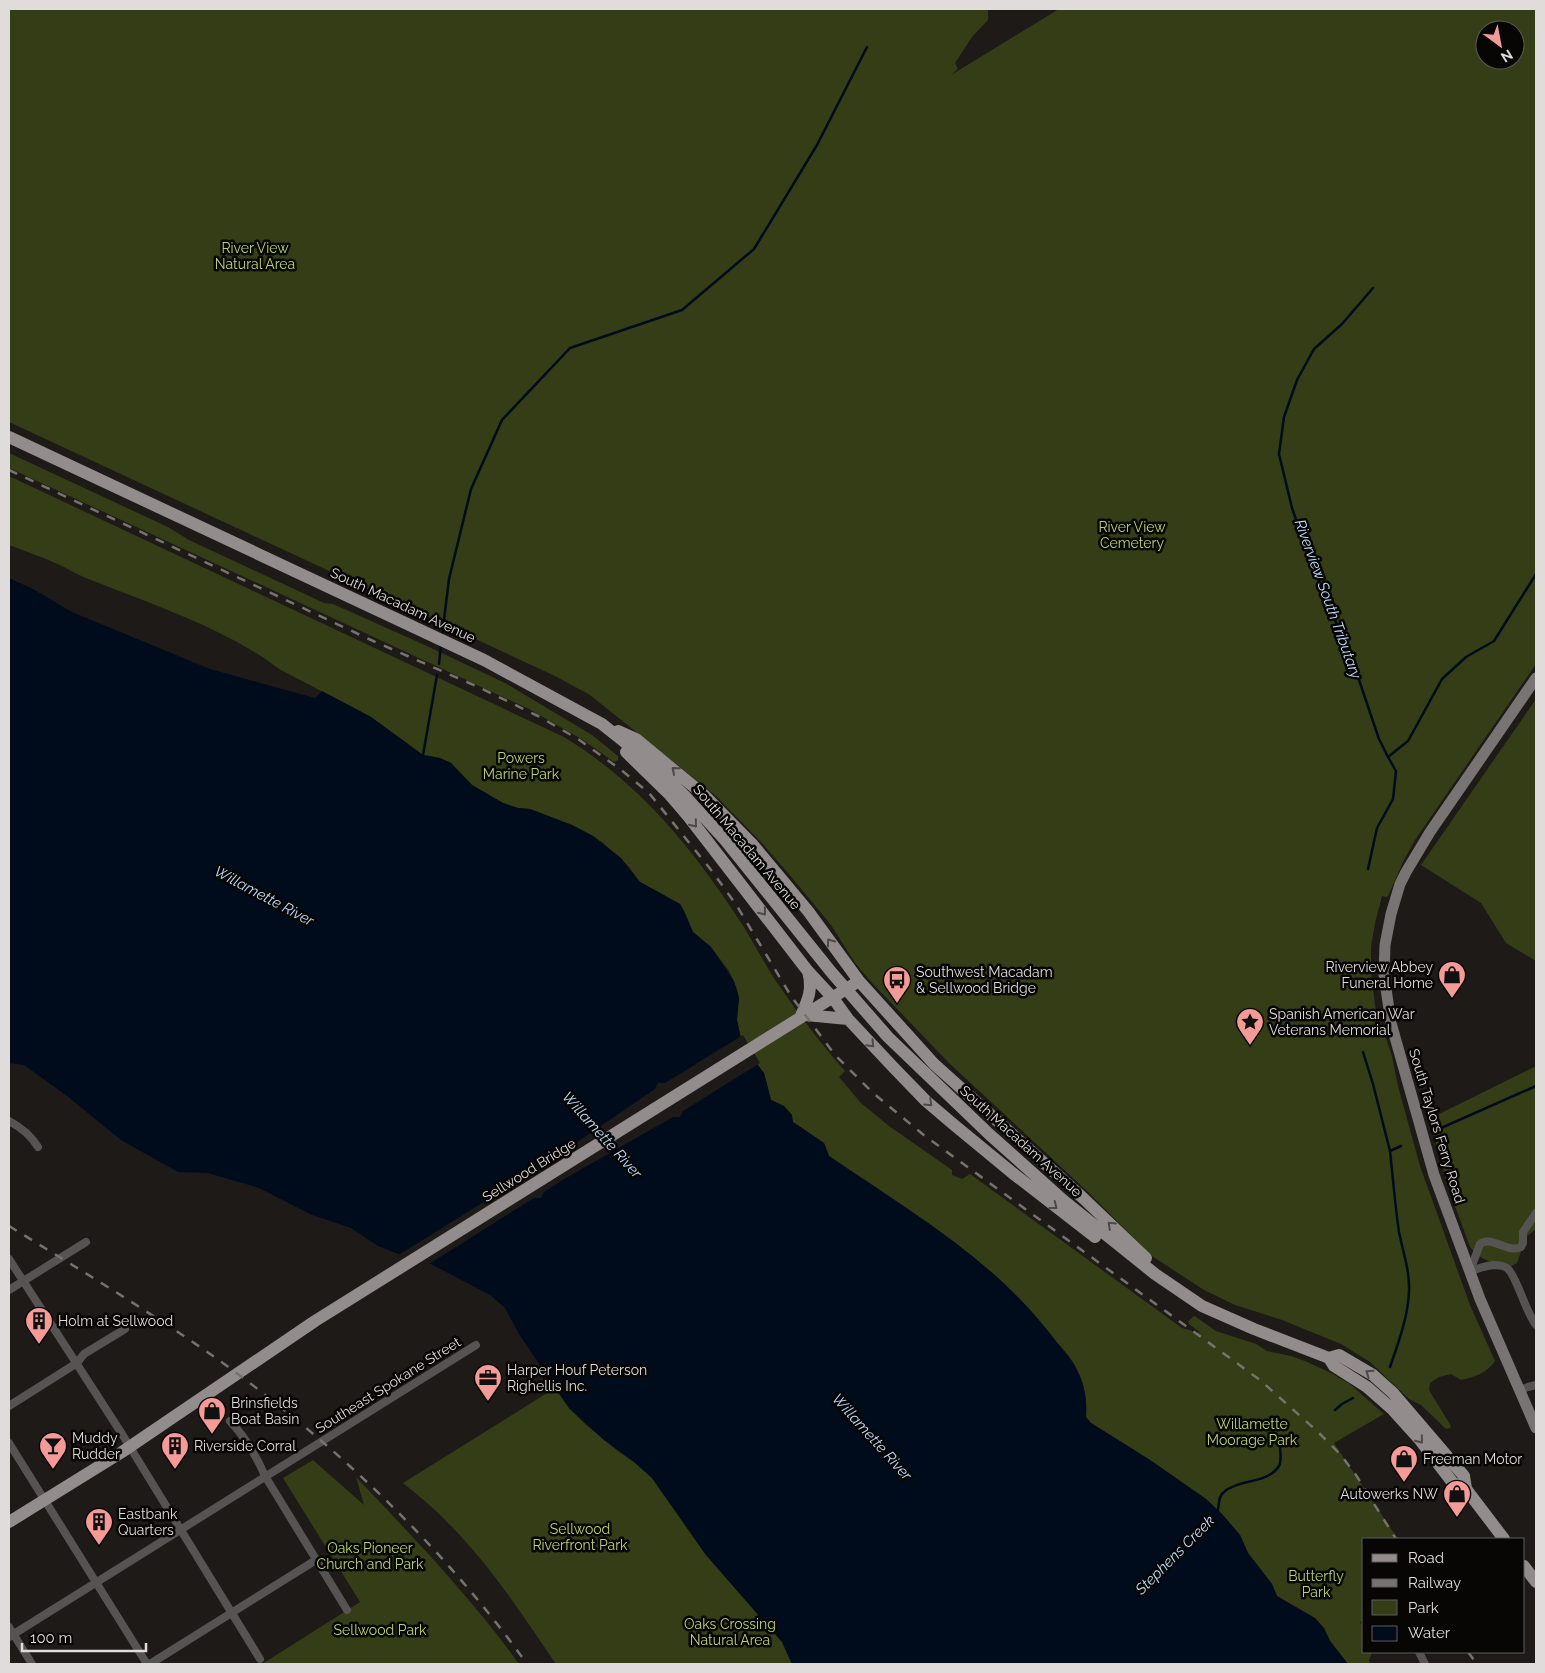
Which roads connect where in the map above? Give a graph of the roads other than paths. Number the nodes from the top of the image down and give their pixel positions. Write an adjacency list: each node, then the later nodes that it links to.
1 (9, 437): 3 (main road, South Macadam Avenue)
2 (1536, 678): 15 (main road, South Taylors Ferry Road)
3 (602, 724): 4 (main road, one-way to 4); 5 (main road, one-way to 3); 13 (main road, South Macadam Avenue)
4 (807, 970): 6 (main road); 7 (main road)
5 (858, 982): 6 (main road, Sellwood Bridge); 16 (main road, one-way to 5)
6 (833, 998): 7 (main road, Sellwood Bridge); 8 (main road)
7 (803, 1016): 8 (main road); 32 (main road, Sellwood Bridge)
8 (848, 1019): 13 (main road, one-way to 13)
9 (9, 1121): 10 (street)
10 (38, 1147)
11 (1536, 1213): 15 (street)
12 (86, 1242): 17 (street)
13 (1117, 1244): 16 (main road, South Macadam Avenue)
14 (9, 1259): 17 (street)
15 (1470, 1271): 19 (street); 25 (main road, South Taylors Ferry Road)
16 (1155, 1274): 22 (main road, South Macadam Avenue)
17 (23, 1281): 18 (street); 23 (street)
18 (9, 1290)
19 (1536, 1325)
20 (125, 1329): 23 (street)
21 (476, 1345): 33 (street, Southeast Spokane Street)
22 (1329, 1358): 26 (main road, South Macadam Avenue); 27 (main road, South Macadam Avenue, one-way to 22)
23 (77, 1363): 28 (street); 32 (street)
24 (1536, 1386): 25 (street)
25 (1520, 1390): 30 (main road, South Taylors Ferry Road)
26 (1387, 1404): 27 (main road); 34 (main road, South Macadam Avenue, one-way to 34)
27 (1403, 1404): 34 (main road, South Macadam Avenue)
28 (9, 1406)
29 (230, 1421): 33 (street)
30 (1536, 1428)
31 (9, 1443): 35 (street)
32 (130, 1446): 35 (main road, Sellwood Bridge); 37 (street)
33 (265, 1476): 37 (street, Southeast Spokane Street); 39 (street)
34 (1466, 1489): 38 (main road, South Macadam Avenue)
35 (44, 1500): 36 (main road, Sellwood Bridge); 41 (street)
36 (9, 1522)
37 (180, 1529): 41 (street, Southeast Spokane Street); 44 (street)
38 (1503, 1538)
39 (316, 1560): 43 (street); 44 (street)
40 (1525, 1567): 42 (main road)
41 (96, 1582): 45 (street, Southeast Spokane Street); 48 (street)
42 (1536, 1582)
43 (347, 1610)
44 (231, 1613): 46 (street); 48 (street)
45 (10, 1632): 47 (street)
46 (260, 1659)
47 (32, 1664)
48 (149, 1664)

